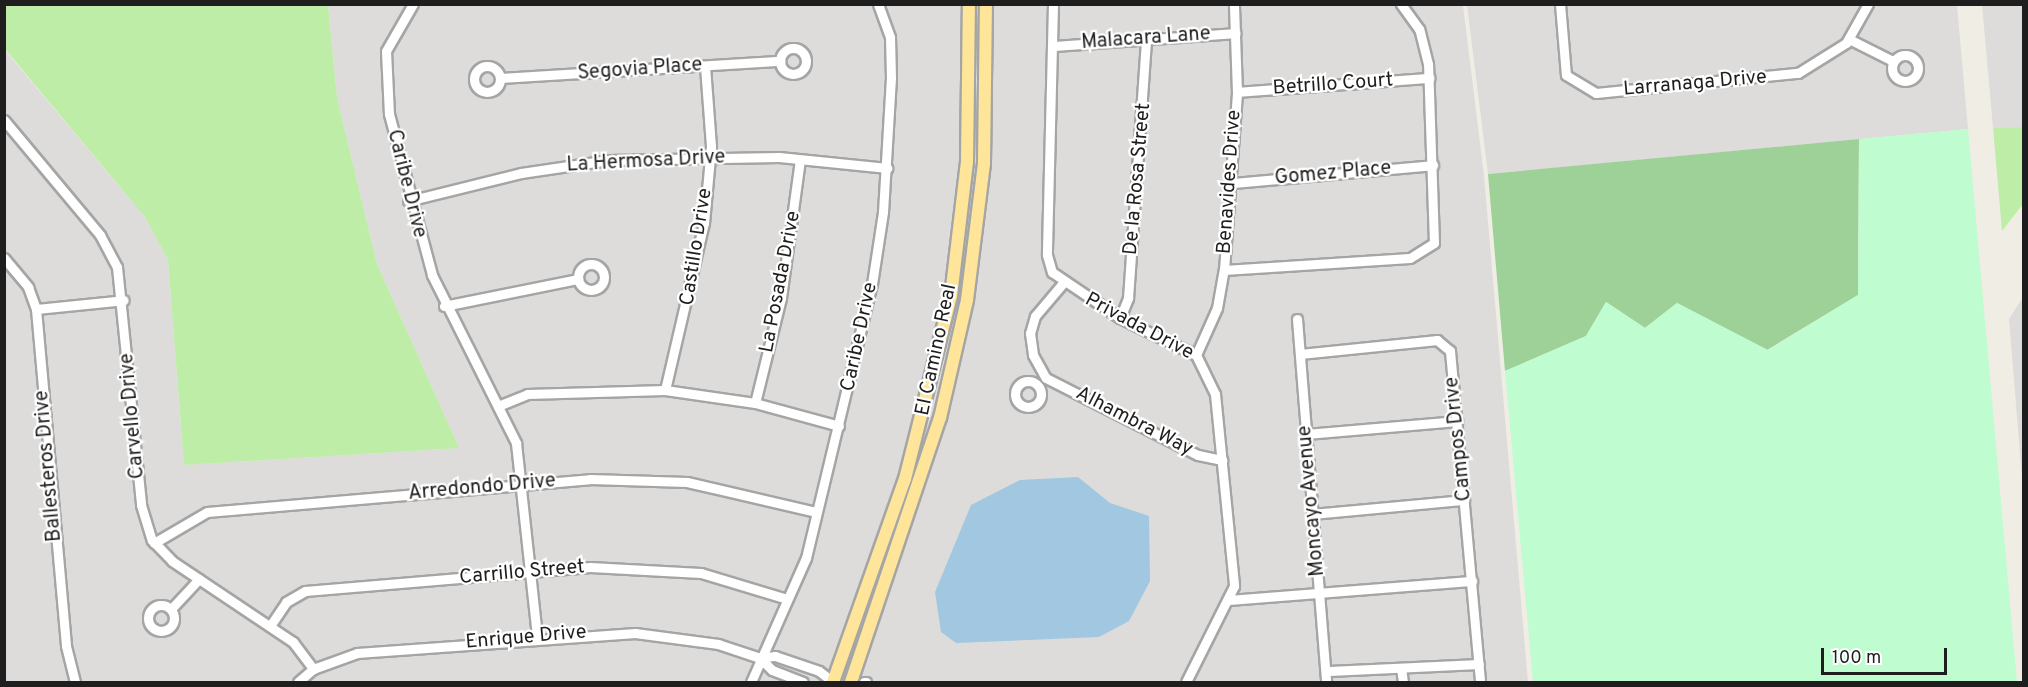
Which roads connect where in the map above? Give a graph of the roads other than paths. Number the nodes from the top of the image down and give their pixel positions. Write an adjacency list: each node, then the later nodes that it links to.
1 (413, 4): 26 (street, Caribe Drive)
2 (878, 4): 24 (street, Caribe Drive)
3 (969, 4): 70 (main road, El Camino Real)
4 (986, 4): 71 (main road, El Camino Real)
5 (1053, 4): 13 (street, Privada Drive)
6 (1234, 4): 10 (street, Benavides Drive)
7 (1401, 4): 18 (street)
8 (1560, 4): 12 (street, Larranaga Drive)
9 (1868, 4): 12 (street, Larranaga Drive)
10 (1236, 33): 11 (street, Malacara Lane); 19 (street, Benavides Drive)
11 (1146, 39): 13 (street, Malacara Lane); 34 (street, De la Rosa Street)
12 (1849, 39): 15 (street)
13 (1055, 46): 30 (street, Privada Drive)
14 (780, 61): 16 (street, Segovia Place)
15 (1893, 61)
16 (705, 66): 17 (street, Segovia Place); 21 (street, Castillo Drive)
17 (500, 78)
18 (1429, 78): 19 (street, Betrillo Court); 23 (street)
19 (1237, 92): 25 (street, Benavides Drive)
20 (4, 120): 31 (street, Carvello Drive)
21 (711, 156): 22 (street, La Hermosa Drive); 26 (street, La Hermosa Drive); 40 (street, Castillo Drive)
22 (800, 160): 24 (street, La Hermosa Drive); 41 (street, La Posada Drive)
23 (1433, 165): 25 (street, Gomez Place); 28 (street)
24 (887, 168): 44 (street, Caribe Drive)
25 (1232, 183): 28 (street, Benavides Drive)
26 (408, 201): 32 (street, Caribe Drive)
27 (4, 258): 33 (street, Ballesteros Drive)
28 (1224, 270): 37 (street, Benavides Drive)
29 (578, 279): 32 (street)
30 (1063, 283): 34 (street, Privada Drive); 38 (street)
31 (124, 300): 33 (street); 51 (street, Carvello Drive)
32 (444, 306): 42 (street, Caribe Drive)
33 (36, 309): 66 (street, Ballesteros Drive)
34 (1120, 318): 37 (street, Privada Drive)
35 (1297, 319): 36 (street, Moncayo Avenue)
36 (1299, 354): 43 (street, Campos Drive); 45 (street, Moncayo Avenue)
37 (1196, 355): 46 (street, Privada Drive)
38 (1046, 378): 39 (street); 46 (street, Alhambra Way)
39 (1037, 384)
40 (665, 390): 41 (street); 42 (street)
41 (755, 403): 44 (street)
42 (498, 406): 47 (street, Caribe Drive)
43 (1457, 421): 45 (street); 48 (street, Campos Drive)
44 (839, 426): 49 (street, Caribe Drive)
45 (1306, 434): 50 (street, Moncayo Avenue)
46 (1222, 460): 57 (street, Privada Drive)
47 (522, 484): 49 (street, Arredondo Drive); 51 (street, Arredondo Drive); 52 (street, Caribe Drive)
48 (1464, 500): 50 (street); 54 (street, Campos Drive)
49 (816, 512): 56 (street, Caribe Drive)
50 (1312, 514): 55 (street, Moncayo Avenue)
51 (154, 543): 53 (street)
52 (531, 572): 56 (street, Carrillo Street); 59 (street, Carrillo Street); 60 (street, Caribe Drive)
53 (200, 579): 58 (street); 59 (street)
54 (1472, 581): 55 (street); 62 (street, Campos Drive)
55 (1320, 594): 57 (street); 65 (street, Moncayo Avenue)
56 (787, 599): 61 (street, Caribe Drive)
57 (1230, 600): 72 (street, Privada Drive)
58 (171, 609)
59 (270, 626): 64 (street)
60 (537, 637): 61 (street, Enrique Drive); 64 (street, Enrique Drive)
61 (760, 658): 68 (street, Caribe Drive); 69 (street, Enrique Drive); 70 (street, Enrique Drive)
62 (1479, 664): 63 (street); 75 (street, Campos Drive)
63 (1401, 668): 65 (street); 74 (street)
64 (313, 669): 67 (street, Enrique Drive)
65 (1329, 671): 73 (street, Moncayo Avenue)
66 (75, 682)
67 (298, 682)
68 (751, 682)
69 (802, 682)
70 (833, 682)
71 (851, 682)
72 (1186, 682)
73 (1326, 682)
74 (1402, 682)
75 (1480, 682)

